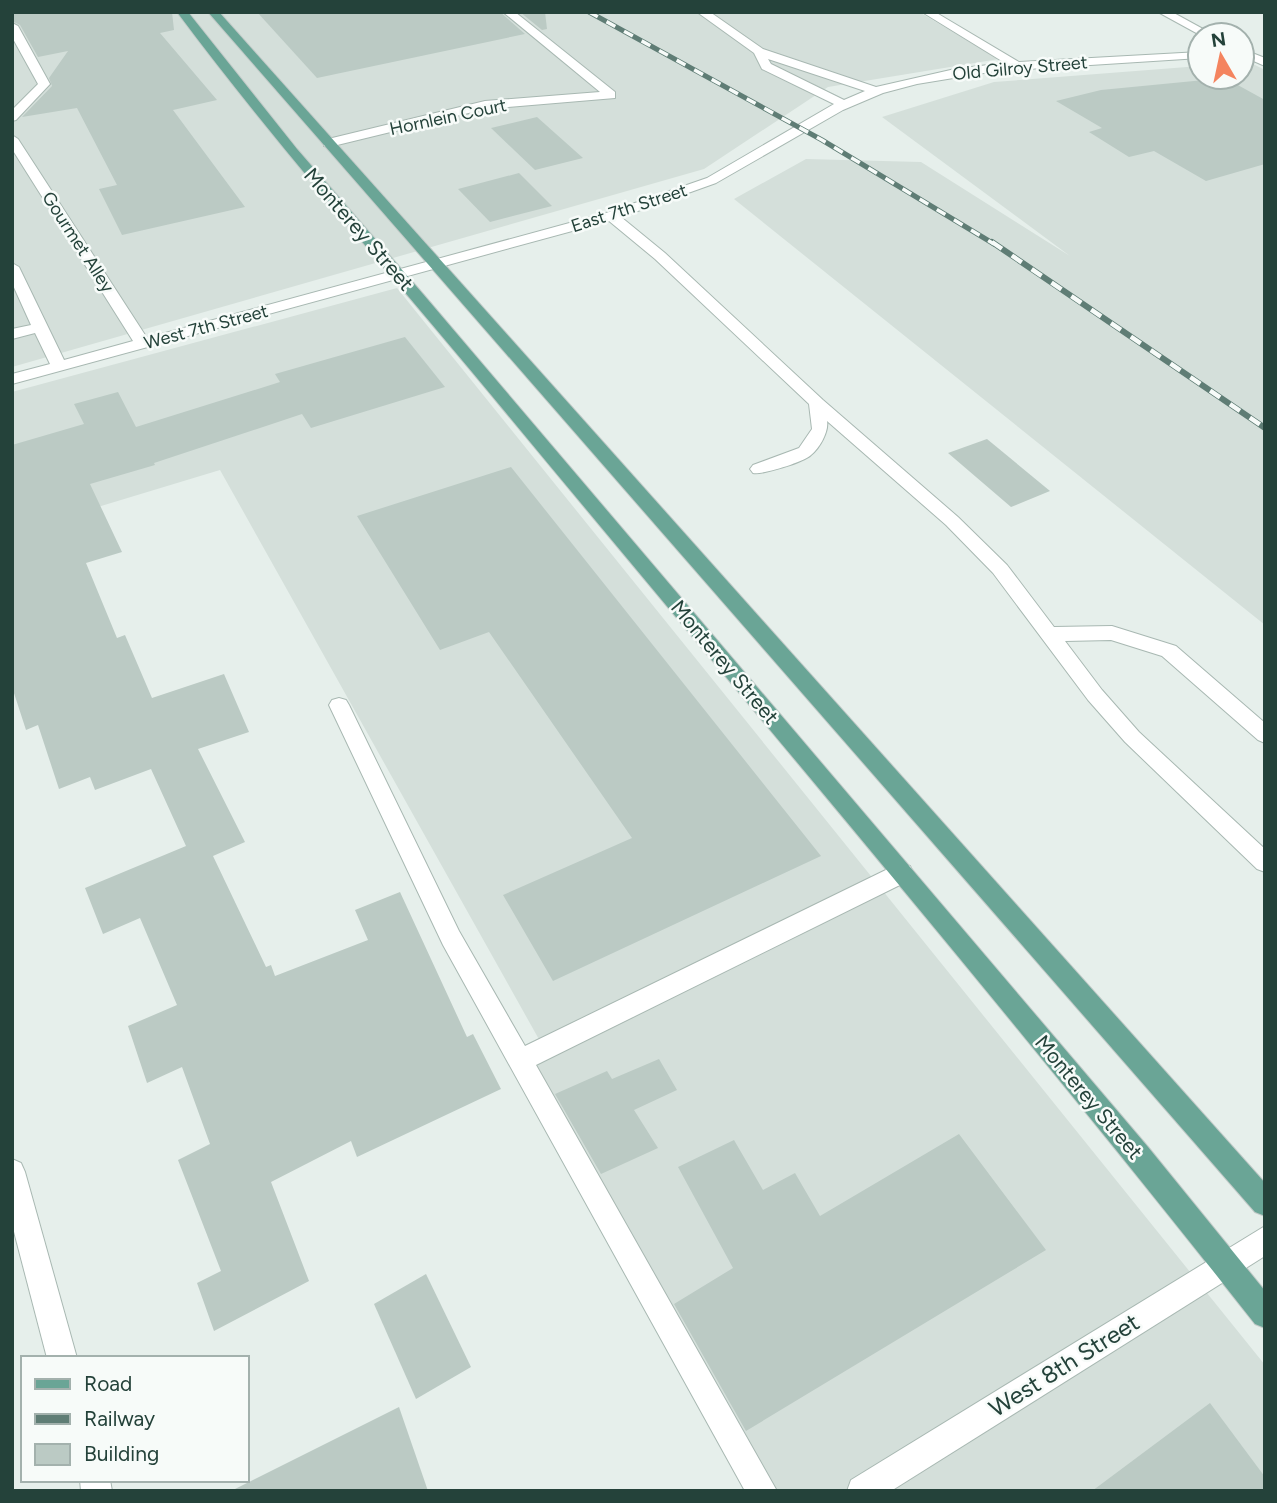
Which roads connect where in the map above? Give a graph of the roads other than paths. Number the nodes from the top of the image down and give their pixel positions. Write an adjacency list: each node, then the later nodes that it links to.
1 (182, 12): 20 (main road, Monterey Street)
2 (213, 12): 16 (main road, Monterey Street)
3 (508, 12): 16 (street, Hornlein Court)
4 (702, 12): 9 (street)
5 (927, 12): 11 (street)
6 (1163, 12): 7 (street)
7 (1186, 24)
8 (12, 26): 14 (street)
9 (759, 51): 12 (street); 13 (street)
10 (1186, 56): 11 (street, Old Gilroy Street)
11 (1020, 67): 12 (street, Old Gilroy Street)
12 (877, 91): 13 (street, Old Gilroy Street)
13 (844, 104): 17 (street, East 7th Street)
14 (12, 117)
15 (12, 139): 23 (street, Gourmet Alley)
16 (329, 143): 18 (main road, Monterey Street)
17 (605, 217): 18 (street, East 7th Street); 26 (street)
18 (437, 263): 20 (street, East 7th Street); 35 (main road, Monterey Street)
19 (12, 267): 21 (street)
20 (399, 274): 23 (street, West 7th Street); 32 (main road, Monterey Street)
21 (40, 327): 22 (street); 24 (street)
22 (12, 334)
23 (144, 344): 24 (street, West 7th Street)
24 (59, 367): 25 (street, West 7th Street)
25 (12, 379)
26 (817, 403): 27 (street); 28 (street)
27 (759, 469)
28 (1051, 634): 30 (street); 31 (street)
29 (339, 705): 33 (street)
30 (1265, 735)
31 (1265, 863)
32 (902, 873): 33 (street); 37 (main road, Monterey Street)
33 (520, 1061): 40 (street)
34 (12, 1172): 39 (street)
35 (1265, 1203)
36 (1265, 1240): 37 (street, West 8th Street)
37 (1225, 1265): 38 (main road, Monterey Street); 41 (street, West 8th Street)
38 (1265, 1314)
39 (61, 1356)
40 (762, 1491)
41 (862, 1491)

